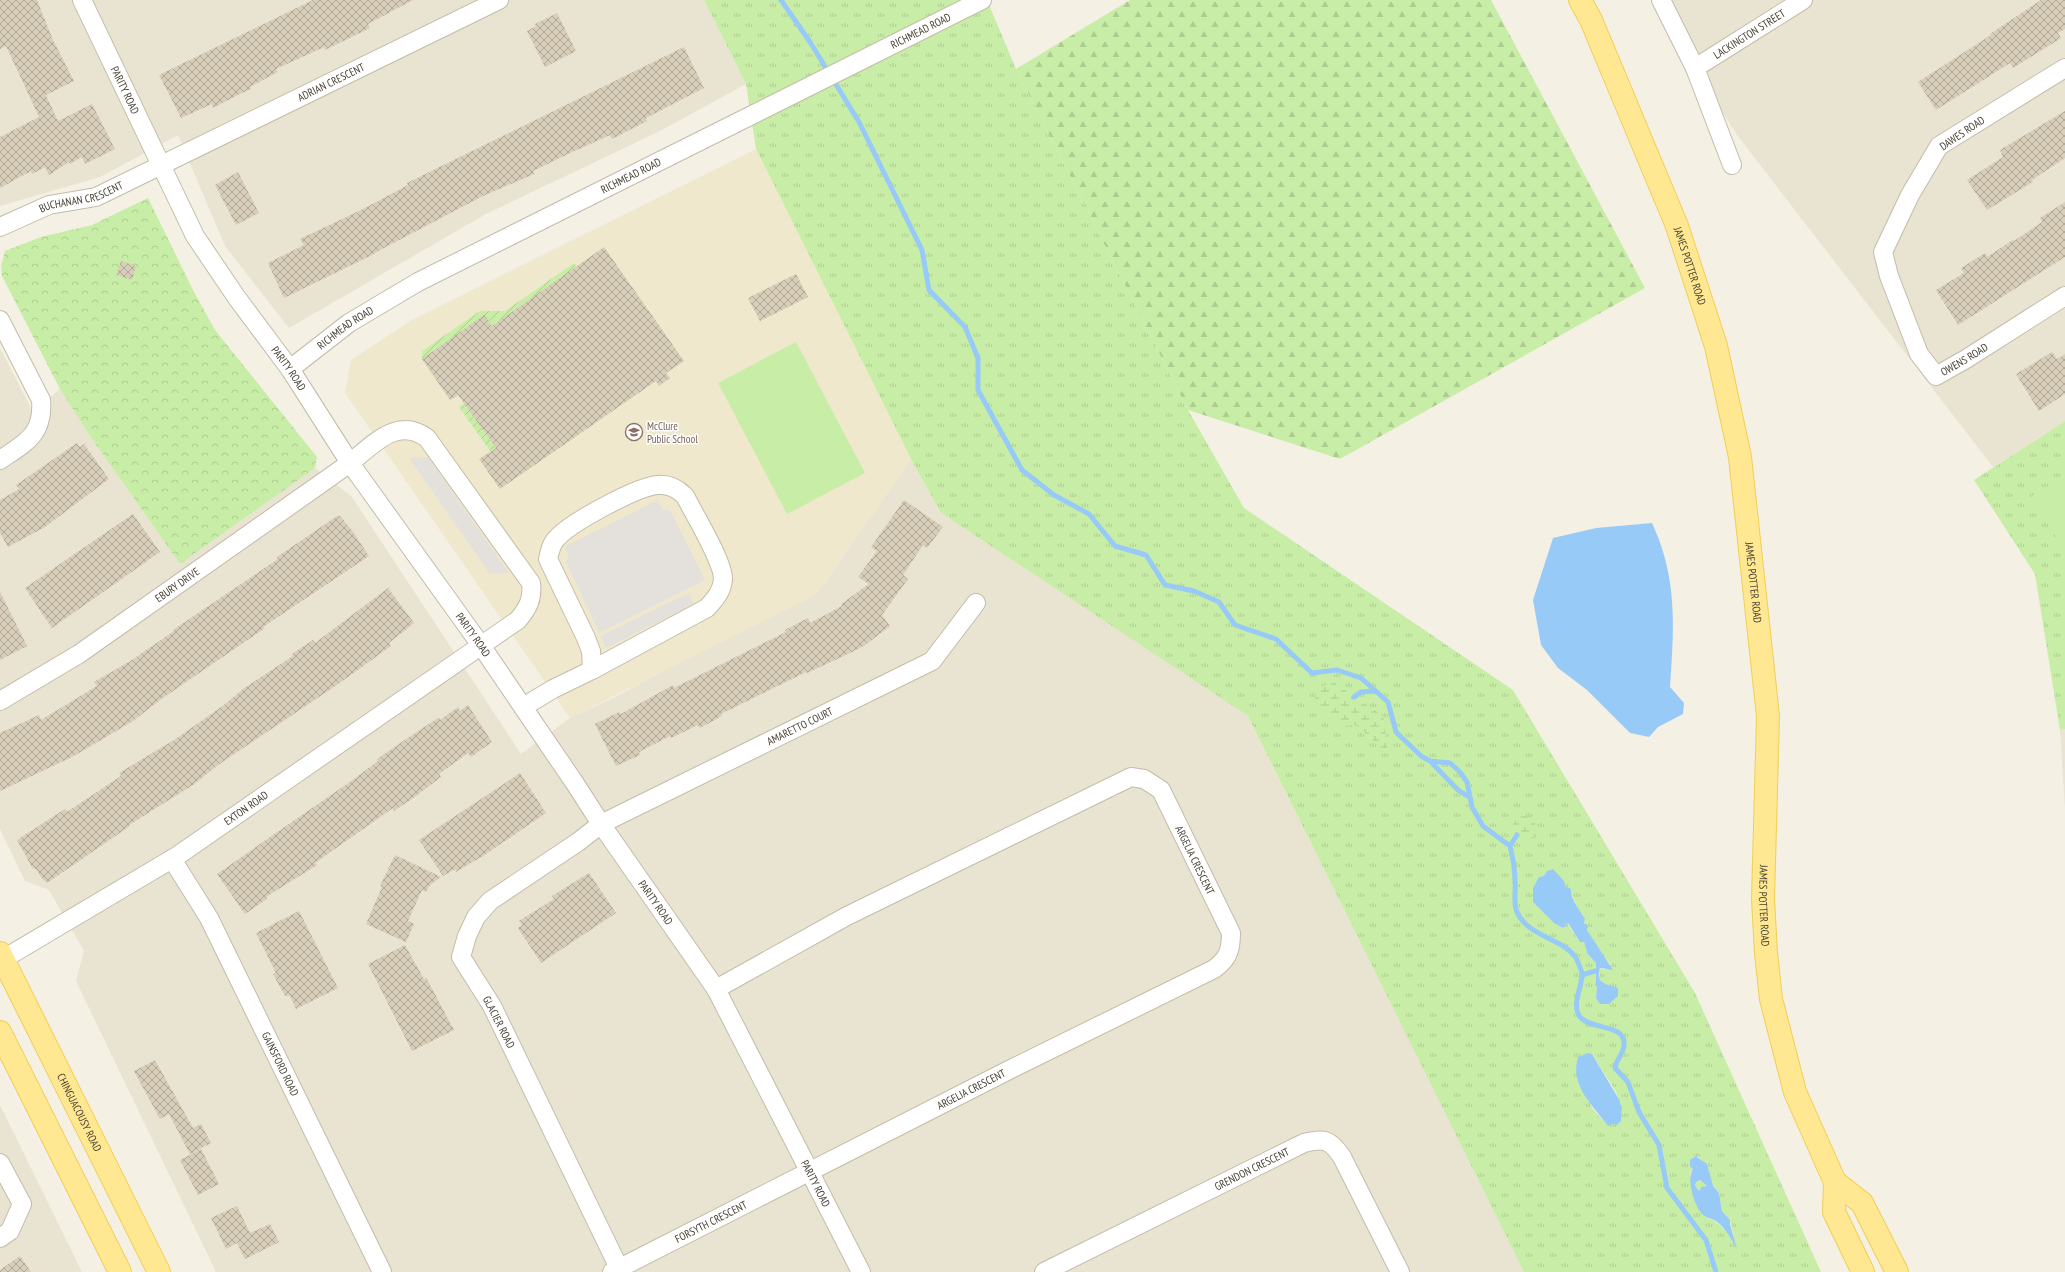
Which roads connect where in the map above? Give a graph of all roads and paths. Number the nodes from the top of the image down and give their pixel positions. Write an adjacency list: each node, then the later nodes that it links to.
1 (82, 0): 10 (street, PARITY ROAD)
2 (499, 0): 10 (street, ADRIAN CRESCENT)
3 (982, 0): 15 (street, RICHMEAD ROAD)
4 (1580, 0): 30 (main road, JAMES POTTER ROAD)
5 (1661, 0): 7 (street)
6 (1802, 0): 7 (street, LACKINGTON STREET)
7 (1695, 68): 9 (street)
8 (2065, 68): 12 (street, DAWES ROAD)
9 (1732, 164)
10 (162, 166): 11 (street, BUCHANAN CRESCENT); 15 (street, PARITY ROAD)
11 (0, 227)
12 (1889, 276): 13 (street, OWENS ROAD)
13 (2065, 296)
14 (0, 320): 16 (street)
15 (290, 369): 17 (street, PARITY ROAD)
16 (0, 460)
17 (350, 463): 19 (street, PARITY ROAD); 19 (street, EBURY DRIVE); 21 (street, EBURY DRIVE)
18 (976, 602): 23 (street, AMARETTO COURT)
19 (480, 644): 22 (street, PARITY ROAD); 24 (street, EXTON ROAD)
20 (592, 670): 20 (street); 22 (street)
21 (0, 701)
22 (523, 707): 23 (street, PARITY ROAD)
23 (601, 824): 26 (street, PARITY ROAD); 32 (street, GLACIER ROAD)
24 (172, 859): 25 (street, EXTON ROAD); 35 (street, GAINSFORD ROAD)
25 (1, 958): 34 (main road, CHINGUACOUSY ROAD)
26 (716, 989): 29 (street, PARITY ROAD); 29 (street, ARGELIA CRESCENT)
27 (0, 1032): 33 (main road)
28 (0, 1163): 31 (street)
29 (809, 1171): 32 (street, FORSYTH CRESCENT); 36 (street, PARITY ROAD)
30 (1835, 1182): 39 (main road, JAMES POTTER ROAD); 40 (main road, JAMES POTTER ROAD)
31 (0, 1238)
32 (615, 1270)
33 (120, 1272)
34 (159, 1272)
35 (382, 1272)
36 (861, 1272)
37 (1044, 1272): 38 (street, GRENDON CRESCENT)
38 (1400, 1272)
39 (1863, 1272)
40 (1897, 1272)

